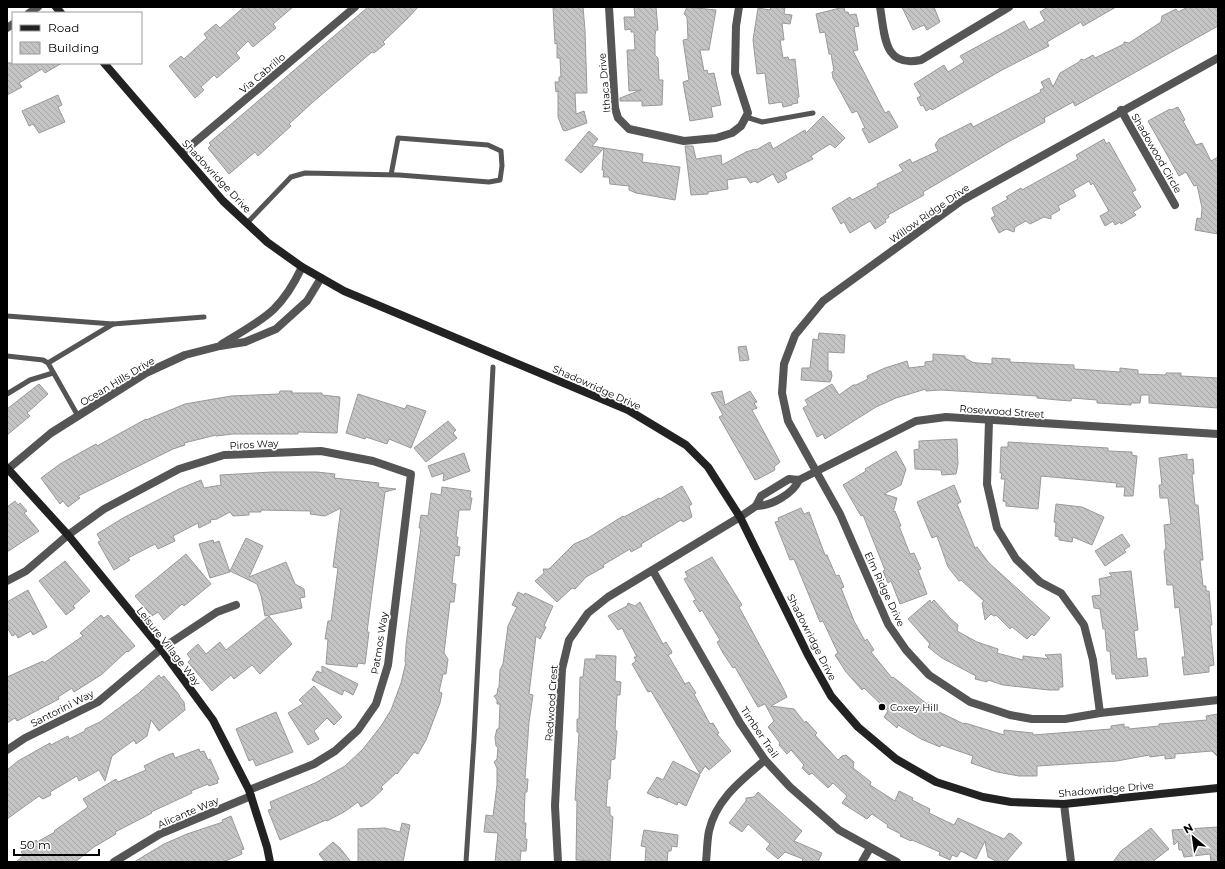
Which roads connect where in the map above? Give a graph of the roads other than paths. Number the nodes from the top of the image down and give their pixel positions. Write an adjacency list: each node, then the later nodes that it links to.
1 (355, 7): 11 (street, Via Cabrillo)
2 (609, 7): 10 (street, Ithaca Drive)
3 (739, 7): 10 (street)
4 (880, 7): 5 (street)
5 (1009, 7)
6 (1218, 58): 8 (street, Willow Ridge Drive)
7 (105, 64): 11 (street, Shadowridge Drive)
8 (1121, 110): 13 (street, Shadowood Circle); 32 (street, Willow Ridge Drive)
9 (813, 113): 10 (lane)
10 (746, 117)
11 (182, 154): 14 (street, Shadowridge Drive)
12 (391, 175): 12 (lane); 14 (lane)
13 (1176, 205)
14 (247, 223): 15 (street, Shadowridge Drive)
15 (302, 267): 16 (street, Shadowridge Drive); 19 (street)
16 (321, 278): 21 (street, Ocean Hills Drive); 34 (street, Shadowridge Drive)
17 (7, 316): 20 (lane)
18 (204, 317): 20 (lane)
19 (265, 318): 21 (street); 22 (street)
20 (113, 324): 24 (lane)
21 (276, 329): 22 (street, Ocean Hills Drive)
22 (220, 346): 28 (street, Ocean Hills Drive)
23 (7, 356): 24 (lane)
24 (48, 363): 26 (lane)
25 (493, 366): 50 (lane)
26 (53, 373): 27 (lane); 28 (lane)
27 (7, 394)
28 (78, 416): 31 (street, Ocean Hills Drive)
29 (989, 421): 30 (street, Rosewood Street); 32 (street, Rosewood Street); 41 (street)
30 (1218, 434)
31 (8, 469): 35 (street, Leisure Village Way)
32 (816, 471): 34 (street, Rosewood Street); 41 (street, Elm Ridge Drive)
33 (411, 474): 35 (street, Piros Way); 45 (street, Patmos Way)
34 (740, 517): 36 (street, Redwood Crest); 46 (street, Shadowridge Drive)
35 (68, 535): 37 (street, Piros Way); 39 (street, Leisure Village Way)
36 (653, 571): 43 (street, Timber Trail); 51 (street, Redwood Crest)
37 (7, 581)
38 (236, 605): 39 (street, Santorini Way)
39 (160, 649): 42 (street, Santorini Way); 45 (street, Leisure Village Way)
40 (1218, 700): 41 (street, Elm Ridge Drive)
41 (1100, 713)
42 (7, 750)
43 (765, 760): 47 (street, Timber Trail); 52 (street)
44 (1218, 788): 46 (street, Shadowridge Drive)
45 (250, 793): 48 (street, Alicante Way); 49 (street, Leisure Village Way)
46 (1064, 804): 55 (street)
47 (870, 848): 53 (street); 54 (street, Timber Trail)
48 (114, 862)
49 (270, 862)
50 (466, 862)
51 (558, 862)
52 (706, 862)
53 (862, 862)
54 (897, 862)
55 (1070, 862)

